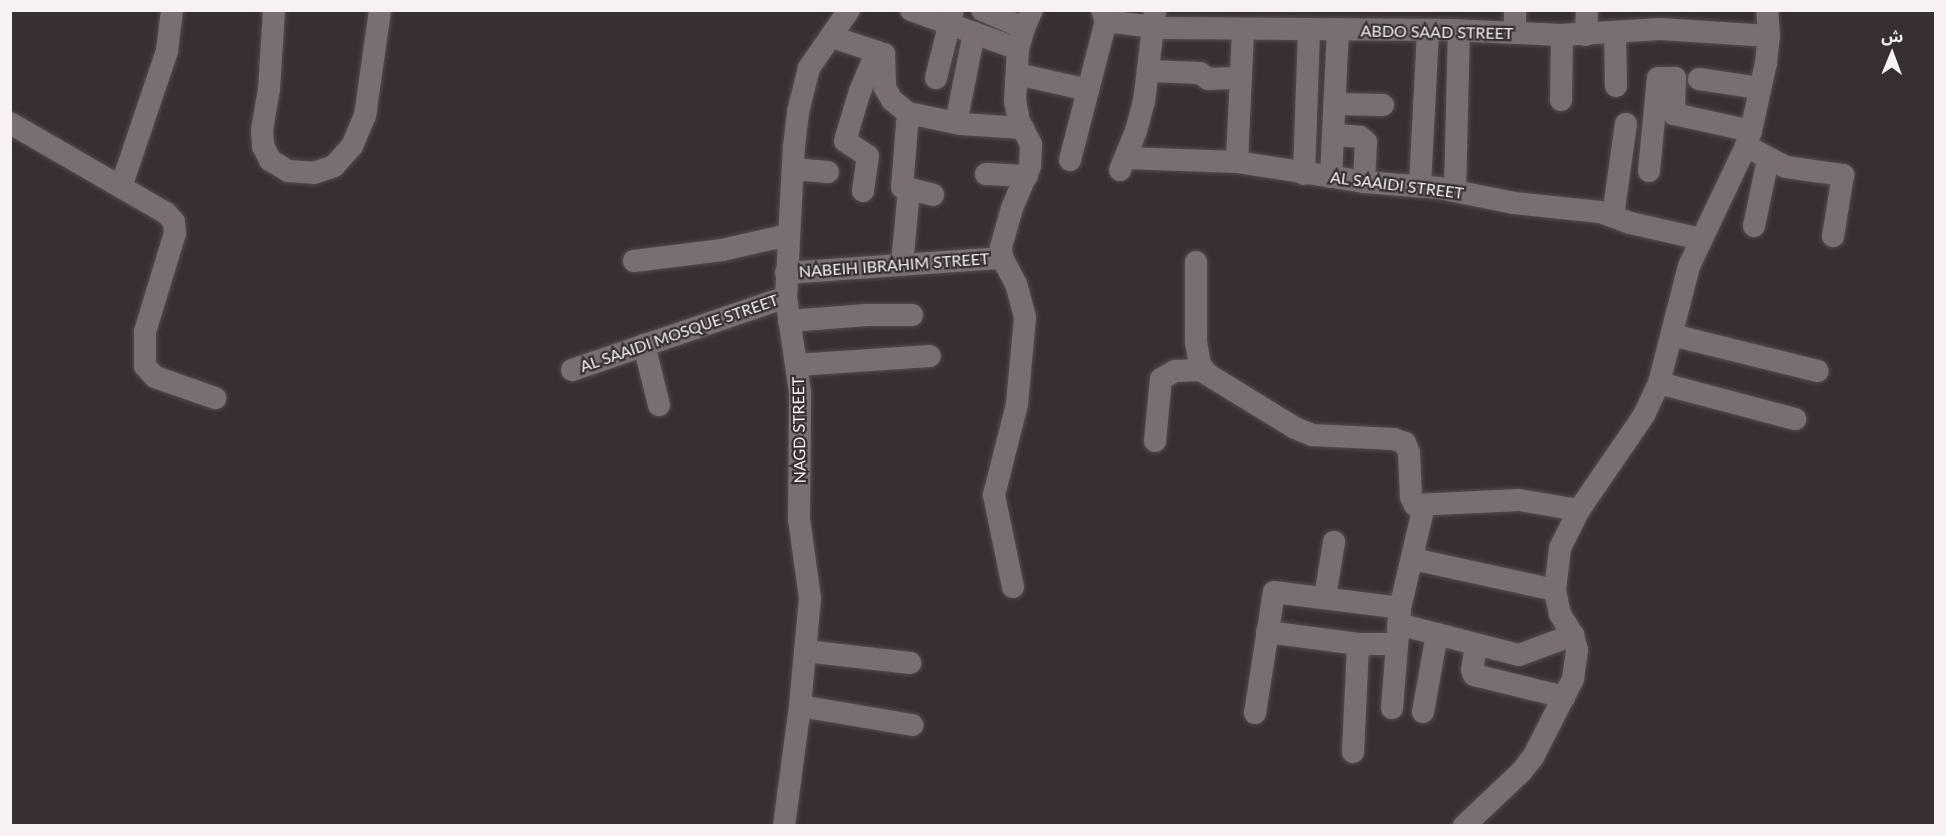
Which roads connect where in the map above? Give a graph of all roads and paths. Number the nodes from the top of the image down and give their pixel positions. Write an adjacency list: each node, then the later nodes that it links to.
1 (172, 10): 59 (street)
2 (274, 10): 3 (street)
3 (380, 10)
4 (849, 10): 25 (street, NAGD STREET)
5 (911, 10): 10 (street)
6 (982, 10): 15 (street)
7 (1587, 10): 23 (street)
8 (1767, 10): 24 (street)
9 (1104, 16): 11 (street, ABDO SAAD STREET); 36 (street)
10 (951, 17): 20 (street); 26 (street)
11 (1154, 18): 16 (street, ABDO SAAD STREET); 29 (street)
12 (1655, 20): 21 (street, ABDO SAAD STREET); 24 (street, ABDO SAAD STREET)
13 (1515, 22): 14 (street, ABDO SAAD STREET); 22 (street, ABDO SAAD STREET)
14 (1453, 24): 19 (street, ABDO SAAD STREET); 62 (street)
15 (1025, 29): 20 (street); 30 (street)
16 (1243, 29): 17 (street, ABDO SAAD STREET); 32 (street)
17 (1309, 30): 18 (street, ABDO SAAD STREET); 54 (street)
18 (1338, 30): 19 (street, ABDO SAAD STREET); 38 (street)
19 (1428, 30): 58 (street)
20 (974, 33): 28 (street)
21 (1616, 33): 23 (street, ABDO SAAD STREET); 34 (street)
22 (1562, 35): 23 (street, ABDO SAAD STREET); 37 (street)
23 (1586, 35)
24 (1769, 36): 35 (street)
25 (832, 37): 27 (street); 50 (street, NAGD STREET)
26 (935, 50): 28 (street); 31 (street)
27 (877, 51): 40 (street); 60 (street)
28 (968, 59): 42 (street)
29 (1149, 71): 32 (street); 49 (street, AL SAAIDI STREET)
30 (1017, 74): 36 (street); 44 (street)
31 (936, 78)
32 (1241, 78): 49 (street)
33 (1700, 80): 35 (street)
34 (1616, 86)
35 (1760, 88): 46 (street)
36 (1088, 90): 48 (street)
37 (1561, 100)
38 (1335, 104): 39 (street); 45 (street)
39 (1383, 105)
40 (908, 113): 42 (street); 61 (street)
41 (10, 123): 59 (street)
42 (956, 123): 44 (street)
43 (1626, 124): 64 (street)
44 (1023, 128): 55 (street)
45 (1334, 135): 56 (street); 57 (street)
46 (1748, 139): 47 (street); 51 (street); 68 (street)
47 (1768, 159): 65 (street); 67 (street)
48 (1071, 160)
49 (1237, 162): 54 (street, AL SAAIDI STREET)
50 (793, 169): 52 (street); 66 (street, NAGD STREET)
51 (1649, 171)
52 (828, 172)
53 (986, 174): 55 (street)
54 (1304, 174): 56 (street, AL SAAIDI STREET)
55 (1027, 176): 69 (street)
56 (1331, 177): 57 (street, AL SAAIDI STREET)
57 (1364, 182): 58 (street, AL SAAIDI STREET)
58 (1420, 185): 62 (street, AL SAAIDI STREET)
59 (121, 187): 85 (street)
60 (863, 190)
61 (909, 190): 63 (street); 72 (street)
62 (1455, 191): 64 (street, AL SAAIDI STREET)
63 (933, 195)
64 (1613, 216): 68 (street, AL SAAIDI STREET)
65 (1754, 226)
66 (788, 235): 70 (street); 73 (street, NAGD STREET)
67 (1833, 236)
68 (1701, 239): 77 (street)
69 (1002, 258): 72 (street, NABEIH IBRAHIM STREET); 93 (street)
70 (634, 261)
71 (1196, 261): 82 (street)
72 (902, 264): 73 (street, NABEIH IBRAHIM STREET)
73 (786, 273): 74 (street, NAGD STREET)
74 (786, 297): 76 (street, NAGD STREET); 78 (street, AL SAAIDI MOSQUE STREET)
75 (912, 315): 76 (street)
76 (789, 321): 80 (street, NAGD STREET)
77 (1671, 335): 83 (street); 84 (street)
78 (644, 345): 81 (street, AL SAAIDI MOSQUE STREET); 86 (street)
79 (930, 356): 80 (street)
80 (797, 365): 102 (street, NAGD STREET)
81 (572, 370)
82 (1203, 370): 88 (street); 89 (street)
83 (1818, 371)
84 (1659, 383): 87 (street); 90 (street)
85 (215, 398)
86 (659, 405)
87 (1795, 419)
88 (1155, 441)
89 (1424, 506): 90 (street); 92 (street)
90 (1579, 510): 94 (street)
91 (1334, 542): 95 (street)
92 (1413, 559): 94 (street); 96 (street)
93 (1013, 587)
94 (1555, 590): 99 (street)
95 (1326, 597): 96 (street); 97 (street)
96 (1398, 625): 98 (street); 100 (street); 106 (street)
97 (1268, 632): 100 (street); 108 (street)
98 (1437, 634): 101 (street); 107 (street)
99 (1573, 635): 101 (street); 104 (street)
100 (1358, 644): 110 (street)
101 (1476, 645): 104 (street)
102 (805, 651): 103 (street); 105 (street, NAGD STREET)
103 (910, 663)
104 (1564, 697): 112 (street)
105 (800, 706): 109 (street); 111 (street, NAGD STREET)
106 (1392, 708)
107 (1423, 712)
108 (1255, 713)
109 (912, 725)
110 (1353, 752)
111 (784, 825)
112 (1464, 825)

